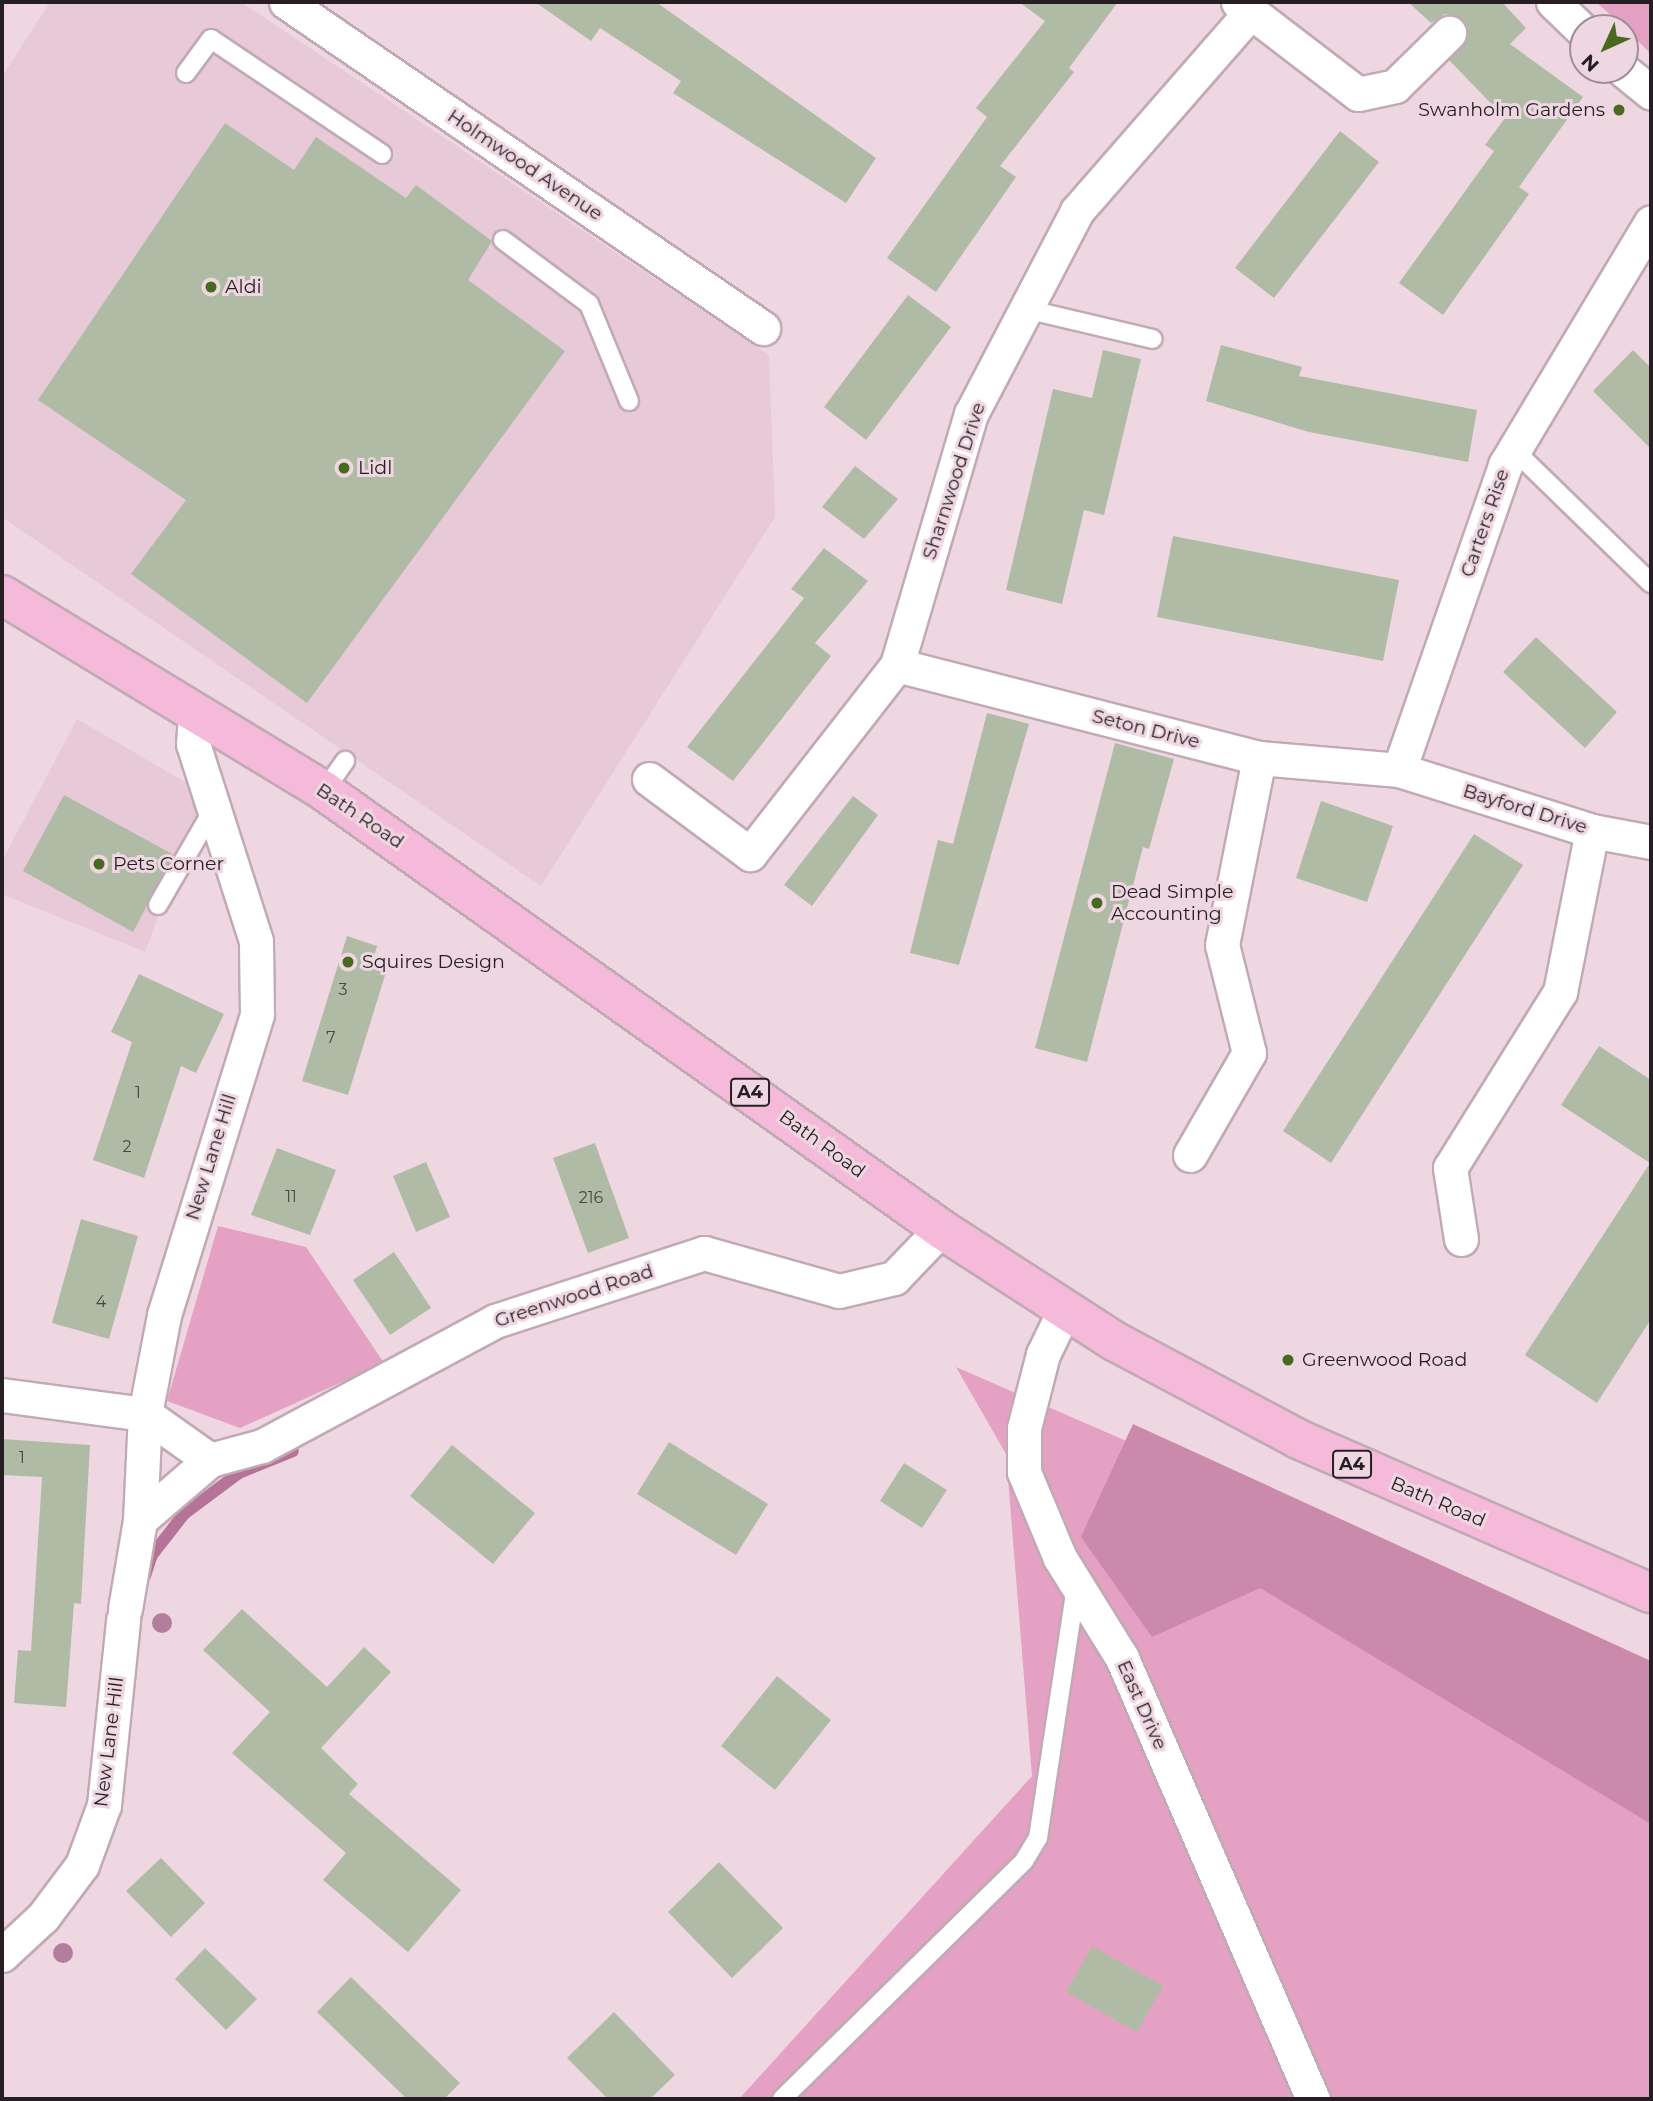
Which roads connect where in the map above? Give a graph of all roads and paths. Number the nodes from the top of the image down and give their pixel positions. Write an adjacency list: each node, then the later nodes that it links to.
1 (287, 2): 11 (street, Holmwood Avenue)
2 (1553, 2): 4 (street)
3 (1243, 8): 5 (street, Sharnwood Drive); 10 (street, Sharnwood Drive)
4 (1569, 17)
5 (1449, 33)
6 (186, 73): 7 (lane)
7 (382, 154)
8 (1651, 222): 14 (street, Carters Rise)
9 (503, 240): 13 (lane)
10 (1026, 309): 12 (lane); 17 (street, Sharnwood Drive)
11 (764, 328)
12 (1153, 339)
13 (629, 401)
14 (1514, 450): 15 (lane); 20 (street, Carters Rise)
15 (1651, 583)
16 (2, 595): 18 (main road, Bath Road / A4)
17 (897, 665): 19 (street, Seton Drive); 21 (street, Sharnwood Drive)
18 (195, 712): 22 (street, New Lane Hill); 27 (main road, Bath Road / A4)
19 (1259, 758): 20 (street, Seton Drive); 26 (street)
20 (1399, 770): 23 (street, Bayford Drive)
21 (649, 779)
22 (216, 805): 25 (lane); 31 (street, New Lane Hill)
23 (1592, 831): 24 (street, Bayford Drive); 28 (street)
24 (1651, 842)
25 (158, 905)
26 (1190, 1155)
27 (941, 1229): 29 (main road, Bath Road / A4); 32 (street, Greenwood Road)
28 (1461, 1239)
29 (1064, 1311): 34 (street, East Drive); 35 (main road, Bath Road / A4)
30 (2, 1395): 31 (street)
31 (145, 1414): 32 (street); 33 (street, New Lane Hill)
32 (210, 1460): 33 (street, Greenwood Road)
33 (140, 1520): 36 (street, New Lane Hill)
34 (1077, 1585): 37 (lane); 38 (street, East Drive)
35 (1651, 1593)
36 (2, 1955)
37 (782, 2099)
38 (1313, 2099)

